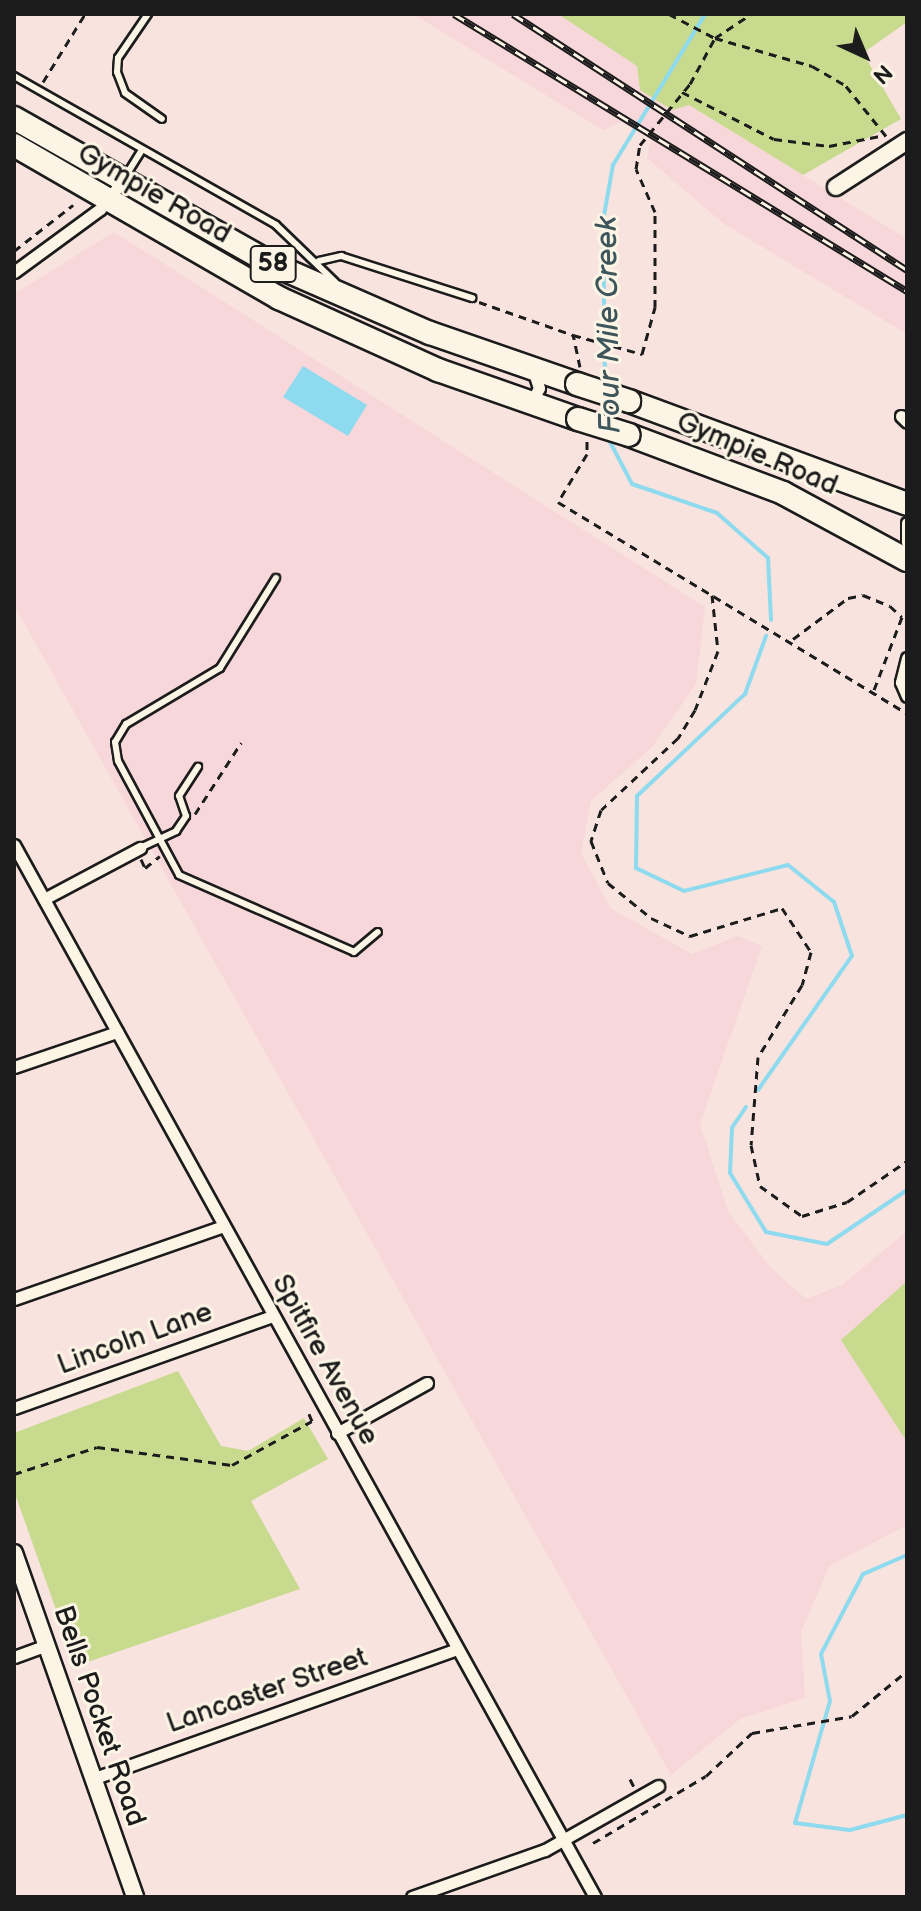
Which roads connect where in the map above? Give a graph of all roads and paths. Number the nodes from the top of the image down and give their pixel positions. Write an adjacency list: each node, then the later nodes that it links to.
1 (85, 14): 9 (path)
2 (140, 14): 6 (lane)
3 (148, 14): 6 (lane)
4 (751, 14): 7 (path)
5 (670, 16): 7 (path)
6 (139, 25): 12 (lane)
7 (715, 38): 10 (path); 13 (path)
8 (14, 76): 9 (lane, Gympie Road)
9 (38, 90): 15 (lane, Gympie Road)
10 (682, 92): 13 (path); 25 (path)
11 (14, 118): 16 (highway, Gympie Road / 58)
12 (162, 119)
13 (895, 142): 17 (main road)
14 (14, 145): 18 (highway, Gympie Road / 58)
15 (142, 150): 16 (lane); 21 (lane, Gympie Road)
16 (121, 183): 18 (street); 23 (highway, Gympie Road / 58)
17 (836, 187)
18 (107, 203): 22 (street); 28 (highway, Gympie Road / 58)
19 (73, 205): 20 (path)
20 (14, 251)
21 (319, 261): 23 (lane, Gympie Road); 24 (lane)
22 (14, 272)
23 (344, 297): 26 (highway, Gympie Road / 58)
24 (472, 298): 25 (path)
25 (573, 335): 27 (path)
26 (533, 369): 27 (highway, Gympie Road / 58); 28 (street)
27 (580, 379): 30 (highway, Gympie Road / 58, bridge)
28 (531, 404): 29 (highway, Gympie Road / 58)
29 (583, 423): 33 (highway, Gympie Road / 58, bridge); 35 (path)
30 (907, 504)
31 (907, 523): 32 (street)
32 (907, 542)
33 (907, 560)
34 (276, 578): 46 (lane)
35 (712, 595): 38 (path); 55 (path)
36 (907, 611): 37 (path)
37 (902, 617): 38 (path); 40 (path)
38 (793, 639): 40 (path)
39 (907, 658): 41 (street)
40 (874, 690): 42 (path)
41 (907, 696)
42 (907, 713)
43 (241, 743): 45 (path)
44 (198, 767): 46 (lane)
45 (194, 817)
46 (163, 839): 48 (lane); 49 (lane)
47 (14, 845): 51 (street, Spitfire Avenue)
48 (140, 848): 51 (street)
49 (166, 852): 50 (path); 52 (lane)
50 (145, 868)
51 (44, 899): 53 (street, Spitfire Avenue)
52 (378, 932)
53 (117, 1032): 54 (street); 56 (street, Spitfire Avenue)
54 (14, 1067)
55 (907, 1161)
56 (224, 1226): 57 (street); 58 (street, Spitfire Avenue)
57 (14, 1299)
58 (273, 1316): 60 (street, Lincoln Lane); 62 (street, Spitfire Avenue)
59 (427, 1383): 62 (street)
60 (14, 1408)
61 (309, 1414): 63 (path)
62 (337, 1433): 66 (street, Spitfire Avenue)
63 (14, 1474)
64 (14, 1553): 65 (main road, Bells Pocket Road)
65 (47, 1645): 67 (street); 69 (main road, Bells Pocket Road)
66 (458, 1649): 69 (street, Lancaster Street); 71 (street, Spitfire Avenue)
67 (14, 1657)
68 (907, 1671): 72 (path)
69 (92, 1779): 73 (main road, Bells Pocket Road)
70 (658, 1786): 71 (street)
71 (564, 1841): 74 (street); 75 (street, Spitfire Avenue)
72 (593, 1843)
73 (135, 1897)
74 (412, 1897)
75 (595, 1897)

